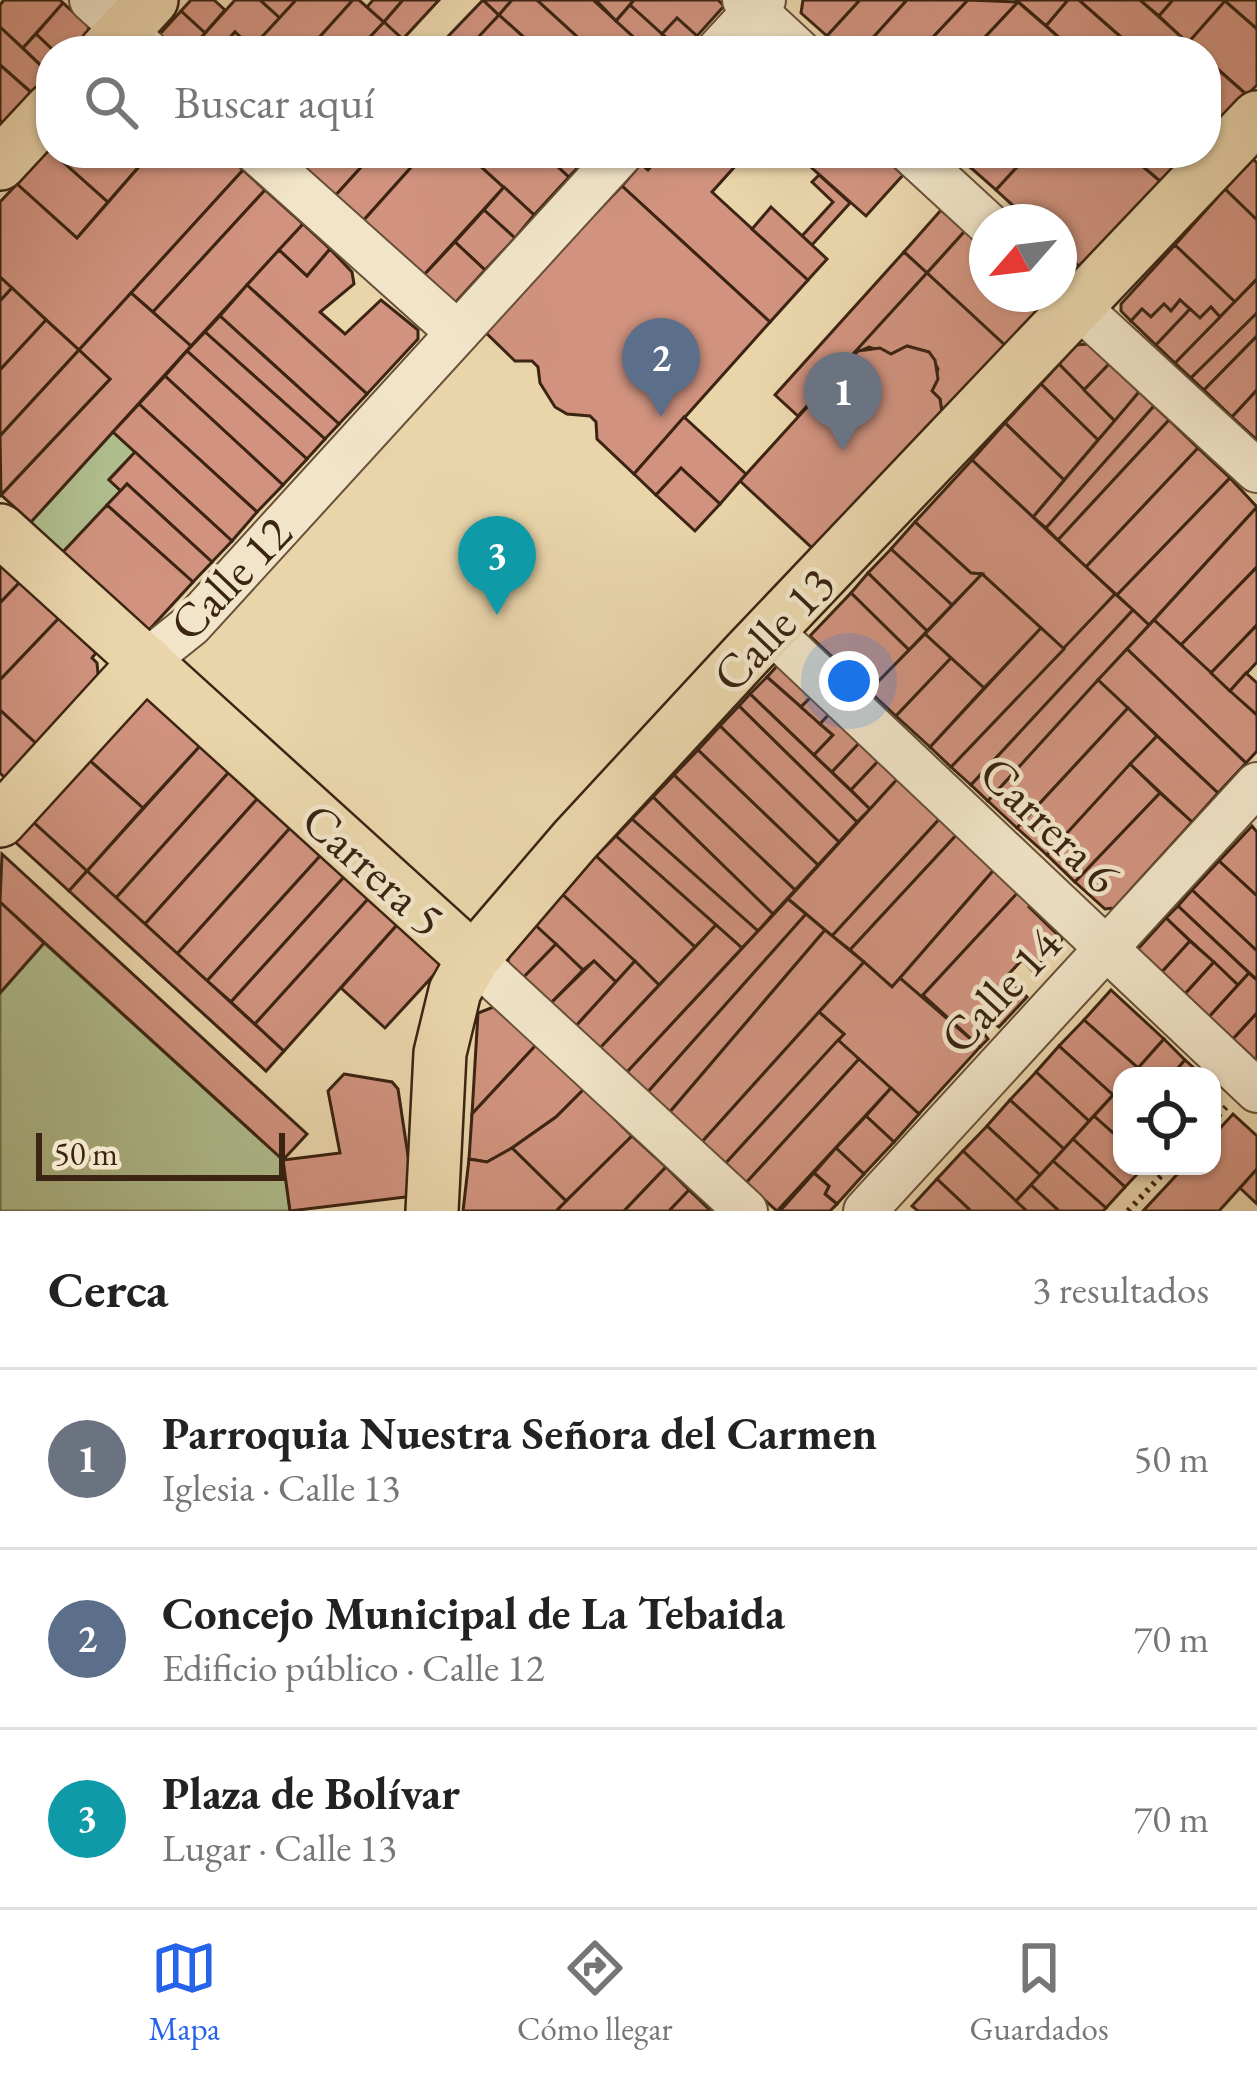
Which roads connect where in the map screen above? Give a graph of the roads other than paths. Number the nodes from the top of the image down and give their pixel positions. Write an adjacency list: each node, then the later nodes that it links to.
1 (754, 3): 2 (street); 3 (street)
2 (729, 36)
3 (786, 36)
4 (1257, 117): 6 (main road, Calle 13)
5 (36, 125): 7 (main road)
6 (1221, 151)
7 (0, 164)
8 (274, 168): 16 (street)
9 (608, 168): 16 (street, Calle 12)
10 (927, 168): 12 (street)
11 (1203, 168): 13 (main road, Calle 13)
12 (969, 206)
13 (1077, 288)
14 (1077, 305): 17 (street)
15 (1055, 312): 19 (main road, Calle 13)
16 (457, 332): 20 (street, Calle 12)
17 (1257, 471)
18 (0, 530): 20 (main road, Carrera 5)
19 (772, 632): 23 (street, Carrera 6); 24 (main road, Calle 13)
20 (146, 661): 22 (main road, Calle 12); 24 (main road, Carrera 5)
21 (1257, 784): 23 (street, Calle 14)
22 (0, 821)
23 (1107, 949): 25 (street, Carrera 6); 28 (street, Calle 14)
24 (473, 959): 26 (main road, Calle 13); 27 (street, Carrera 5)
25 (1257, 1091)
26 (432, 1211)
27 (746, 1211)
28 (866, 1211)

